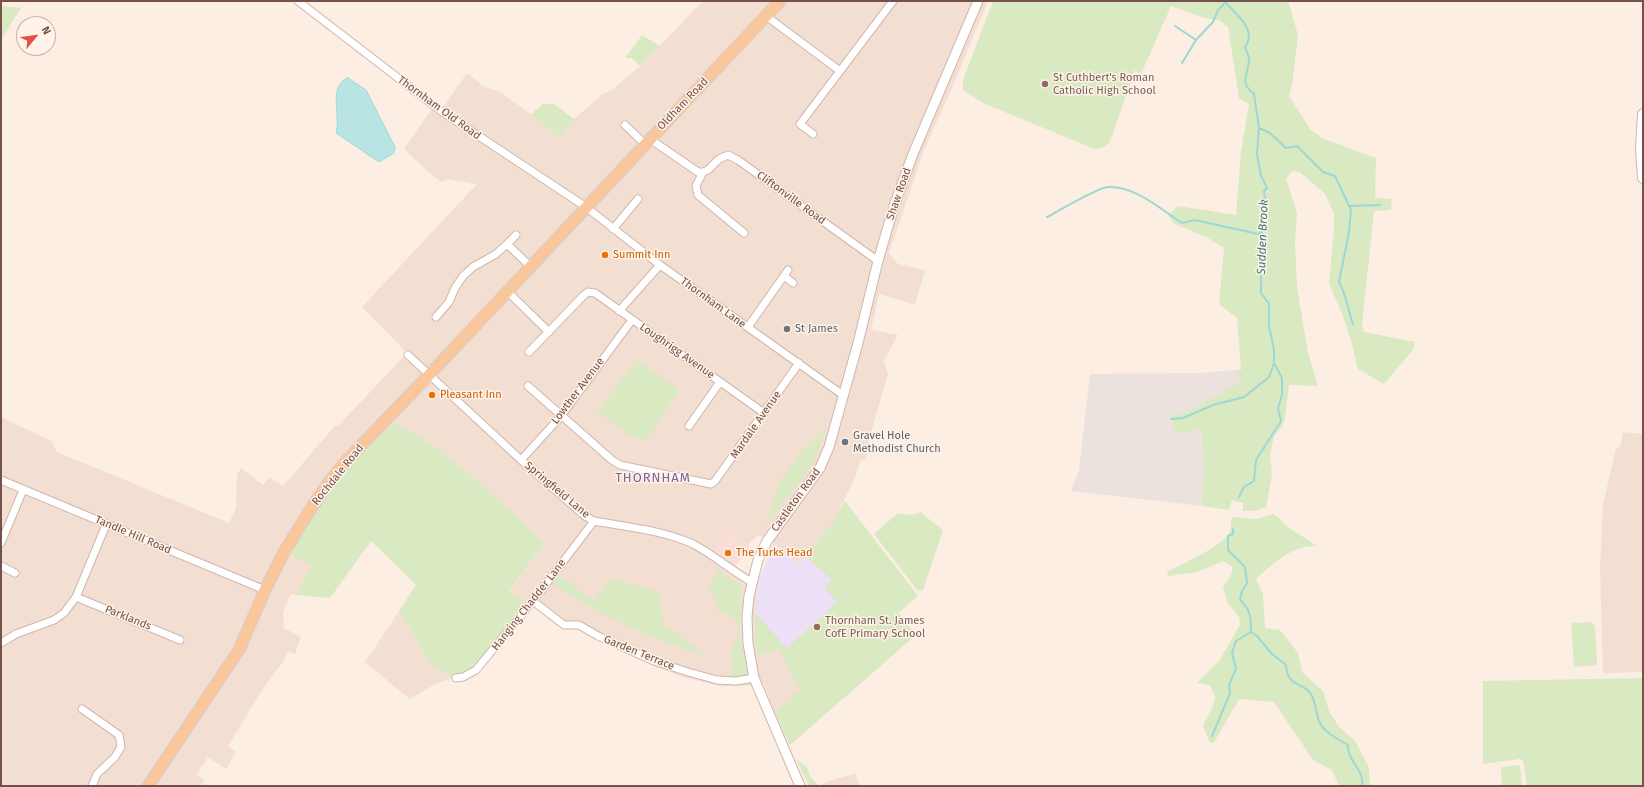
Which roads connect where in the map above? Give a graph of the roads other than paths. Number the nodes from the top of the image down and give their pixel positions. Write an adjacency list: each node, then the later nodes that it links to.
1 (298, 1): 14 (street, Thornham Old Road)
2 (780, 1): 5 (main road, Oldham Road)
3 (894, 1): 6 (street)
4 (978, 1): 19 (street, Shaw Road)
5 (766, 16): 6 (street); 10 (main road, Oldham Road)
6 (840, 71): 9 (street)
7 (1643, 114): 12 (main road)
8 (625, 125): 10 (street)
9 (814, 134)
10 (647, 141): 11 (street); 14 (main road, Oldham Road)
11 (703, 172): 16 (street); 19 (street, Cliftonville Road)
12 (1643, 178)
13 (638, 200): 15 (street)
14 (586, 208): 15 (street, Thornham Lane); 21 (main road, Rochdale Road)
15 (613, 229): 20 (street, Thornham Lane)
16 (744, 233)
17 (516, 235): 18 (street)
18 (507, 244): 21 (street); 25 (street)
19 (878, 261): 35 (street, Shaw Road)
20 (660, 265): 24 (street); 27 (street, Thornham Lane)
21 (530, 267): 23 (main road, Rochdale Road)
22 (792, 283): 27 (street)
23 (508, 292): 28 (street); 32 (main road, Rochdale Road)
24 (619, 311): 26 (street, Loughrigg Avenue); 28 (street, Loughrigg Avenue)
25 (436, 317)
26 (632, 320): 33 (street, Loughrigg Avenue); 37 (street, Lowther Avenue)
27 (748, 327): 31 (street, Thornham Lane)
28 (549, 332): 29 (street)
29 (529, 352)
30 (408, 355): 32 (street, Springfield Lane)
31 (799, 364): 35 (street, Thornham Lane); 36 (street, Mardale Avenue)
32 (429, 375): 39 (street, Springfield Lane); 48 (main road, Rochdale Road)
33 (720, 382): 36 (street, Loughrigg Avenue); 38 (street)
34 (528, 386): 37 (street)
35 (843, 395): 47 (street, Castleton Road)
36 (764, 413): 37 (street, Mardale Avenue)
37 (561, 416): 39 (street, Lowther Avenue)
38 (689, 426)
39 (521, 460): 42 (street, Springfield Lane)
40 (1, 480): 41 (street, Tandle Hill Road)
41 (24, 490): 43 (street, Tandle Hill Road); 44 (street)
42 (594, 520): 47 (street, Springfield Lane); 50 (street, Hanging Chadder Lane)
43 (106, 524): 48 (street, Tandle Hill Road); 49 (street)
44 (1, 544)
45 (1, 566): 46 (street)
46 (15, 573)
47 (752, 582): 54 (street, Castleton Road)
48 (265, 590): 57 (main road, Rochdale Road)
49 (76, 597): 51 (street, Parklands); 52 (street)
50 (533, 601): 53 (street, Hanging Chadder Lane); 54 (street, Garden Terrace)
51 (180, 640)
52 (1, 643)
53 (456, 678)
54 (754, 678): 58 (street, Castleton Road)
55 (82, 709): 56 (street)
56 (92, 786)
57 (148, 786)
58 (800, 786)

